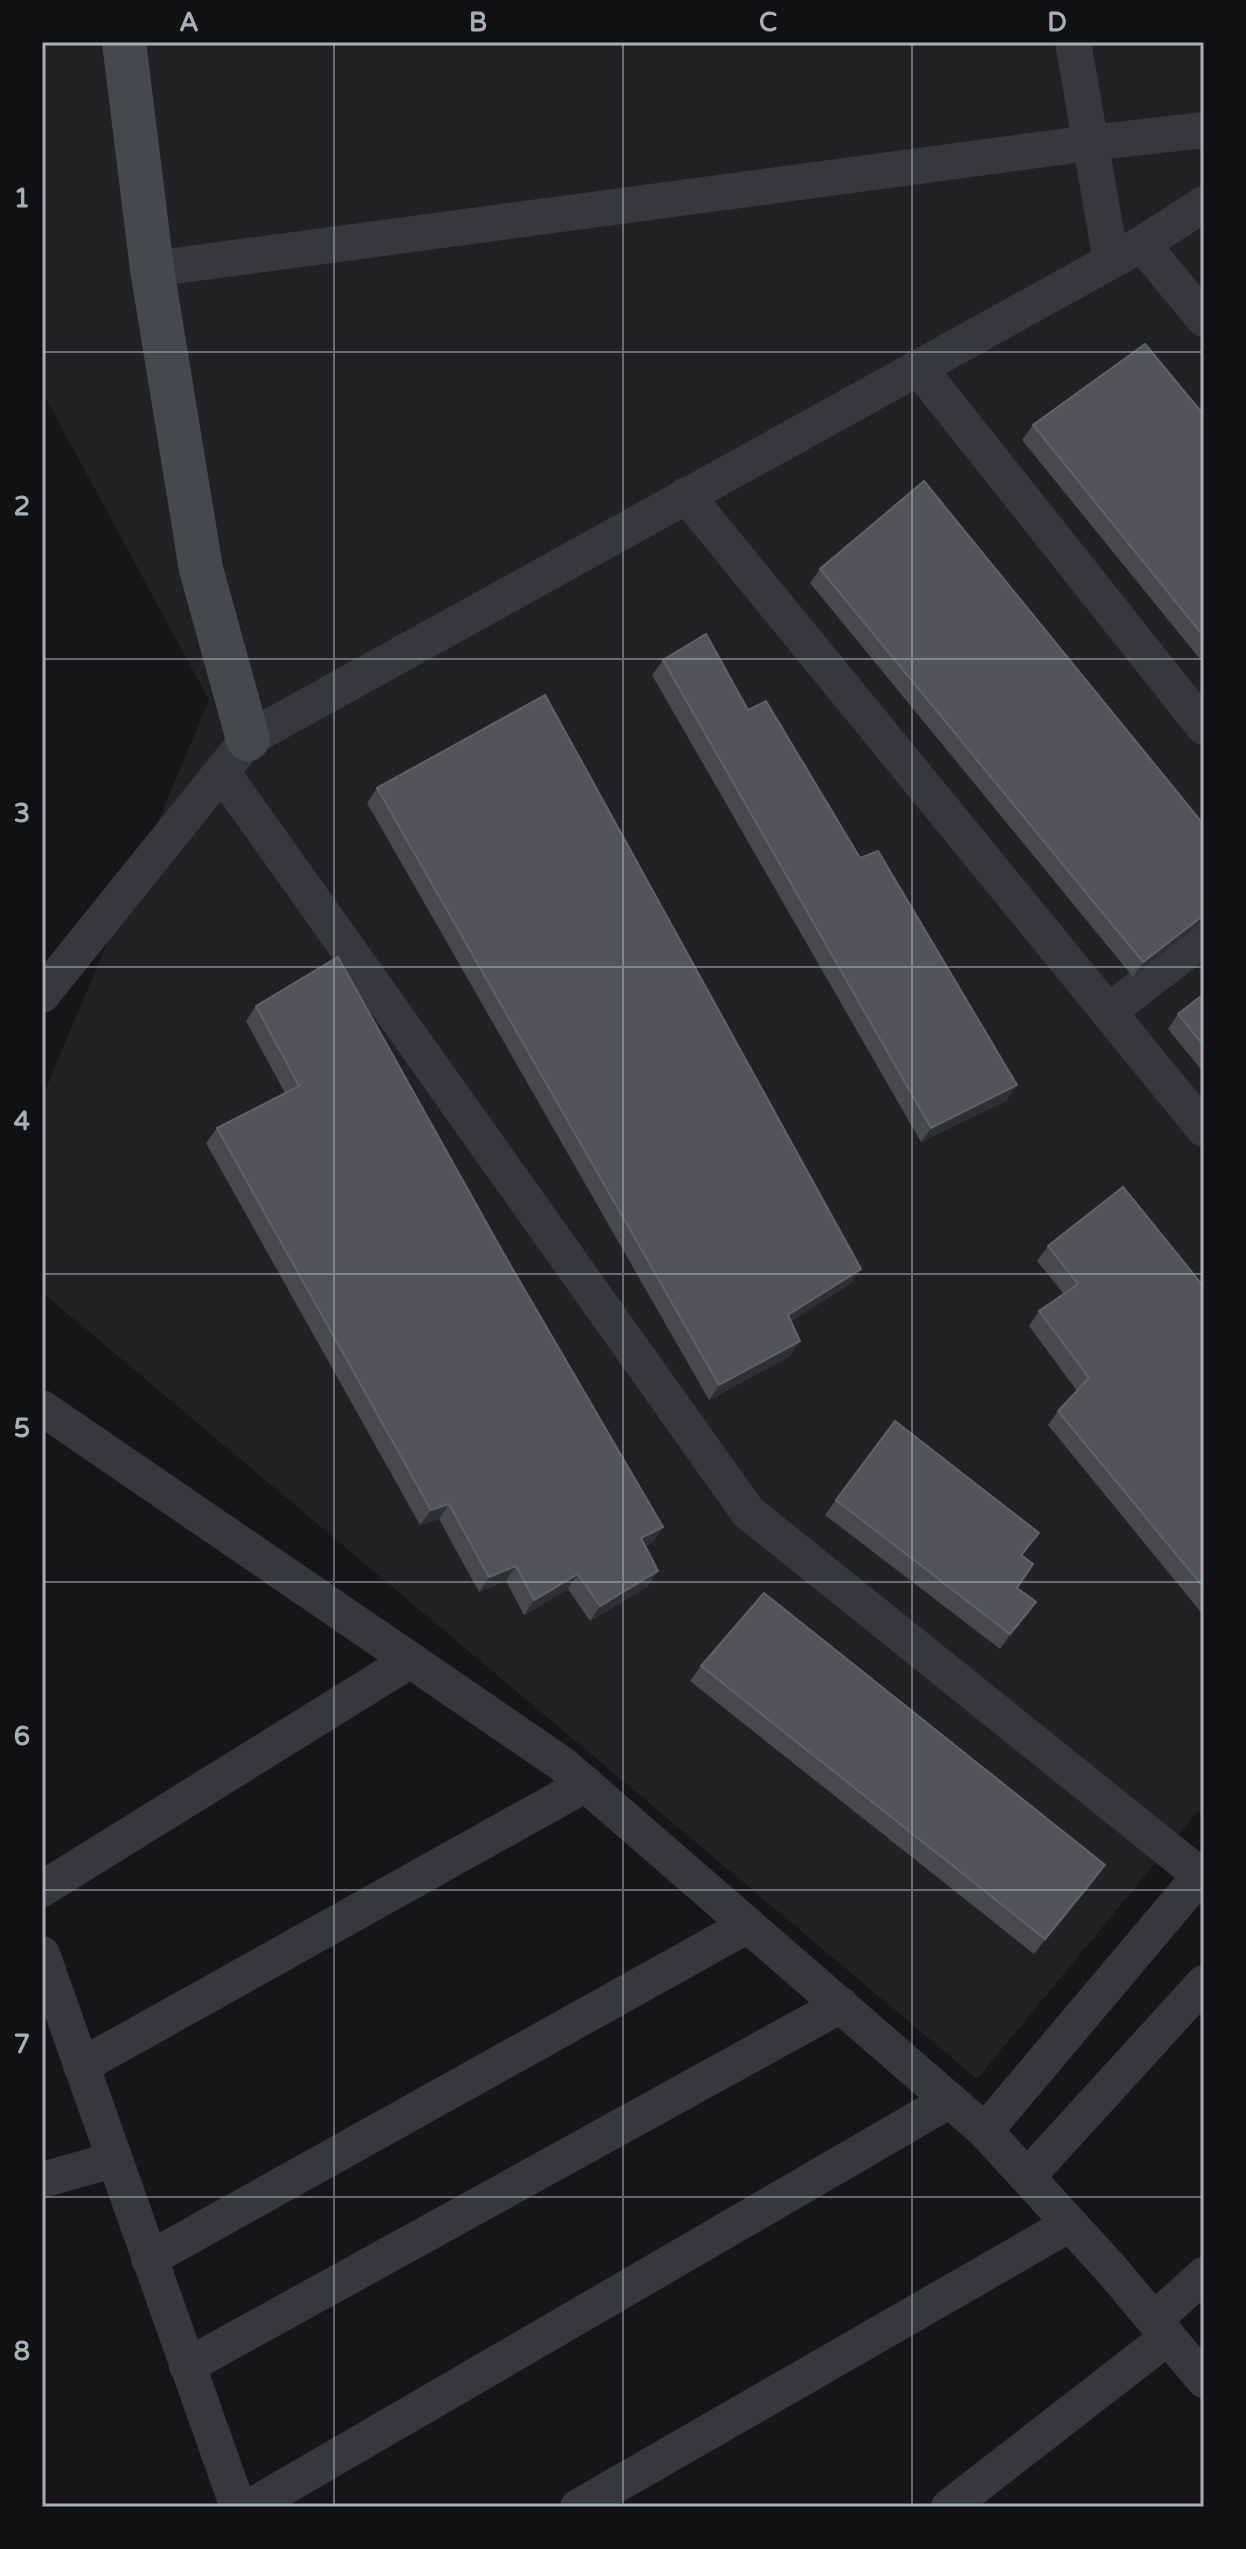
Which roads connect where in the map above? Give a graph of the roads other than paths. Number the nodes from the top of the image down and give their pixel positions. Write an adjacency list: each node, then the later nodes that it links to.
1 (124, 42): 8 (main road)
2 (1073, 42): 4 (street)
3 (1204, 130): 4 (street)
4 (1090, 143): 7 (street); 8 (street)
5 (1204, 204): 6 (street)
6 (1142, 244): 7 (street); 9 (street)
7 (1111, 261): 10 (street)
8 (152, 269): 13 (main road)
9 (1204, 319)
10 (918, 367): 11 (street); 12 (street)
11 (686, 495): 13 (street); 16 (street)
12 (1204, 727)
13 (235, 756): 15 (street); 21 (street)
14 (1204, 938): 16 (street)
15 (42, 995)
16 (1108, 1012): 17 (street)
17 (1204, 1129)
18 (42, 1408): 19 (street)
19 (411, 1660): 20 (street); 22 (street)
20 (586, 1784): 23 (street); 27 (street)
21 (1202, 1873): 29 (street)
22 (42, 1889)
23 (748, 1925): 26 (street); 34 (street)
24 (42, 1954): 27 (street)
25 (1204, 1983): 31 (street)
26 (841, 2005): 28 (street); 37 (street)
27 (81, 2066): 30 (street)
28 (950, 2100): 29 (street); 40 (street)
29 (985, 2131): 31 (street)
30 (113, 2160): 32 (street); 34 (street)
31 (1027, 2177): 33 (street)
32 (42, 2180)
33 (1070, 2224): 36 (street); 41 (street)
34 (149, 2259): 37 (street)
35 (1204, 2275): 36 (street)
36 (1161, 2328): 38 (street); 42 (street)
37 (187, 2366): 39 (street)
38 (1204, 2380)
39 (238, 2507)
40 (250, 2507)
41 (578, 2507)
42 (949, 2507)

